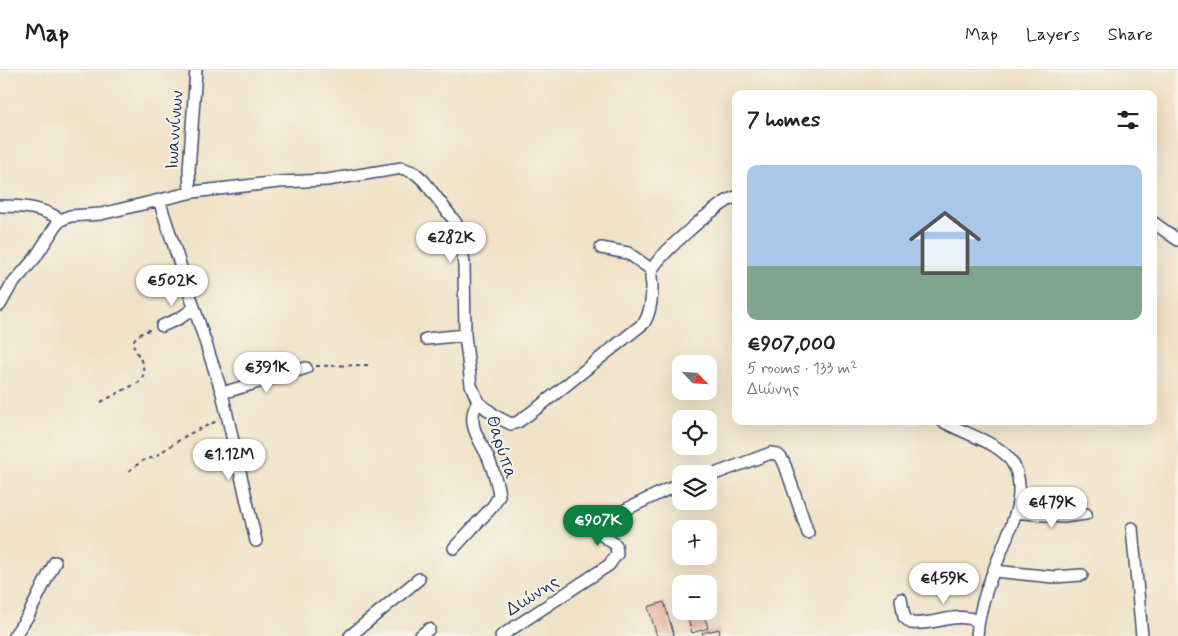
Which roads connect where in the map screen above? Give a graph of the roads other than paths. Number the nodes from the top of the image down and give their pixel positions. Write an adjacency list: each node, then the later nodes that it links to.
1 (196, 70): 2 (street, Ιωαννίνων)
2 (190, 192): 3 (street); 14 (street)
3 (159, 200): 6 (street); 12 (street)
4 (732, 200): 10 (street)
5 (0, 206): 6 (street)
6 (61, 220): 11 (street)
7 (1157, 225): 8 (street)
8 (1178, 240)
9 (601, 248): 10 (street)
10 (652, 270): 18 (street)
11 (0, 304)
12 (193, 308): 13 (street); 17 (street)
13 (162, 326)
14 (465, 335): 15 (street); 18 (street)
15 (426, 339)
16 (306, 368): 17 (street)
17 (222, 393): 26 (street)
18 (478, 402): 27 (street, Θαρύπα)
19 (950, 425): 22 (street)
20 (717, 473): 25 (street)
21 (672, 488): 36 (street, Διώνης)
22 (1016, 512): 23 (street); 29 (street)
23 (1086, 514)
24 (1132, 528): 38 (street)
25 (808, 533)
26 (256, 541)
27 (454, 548)
28 (54, 562): 34 (street)
29 (994, 571): 30 (street); 33 (street)
30 (1082, 575)
31 (419, 579): 35 (street)
32 (901, 600): 33 (street)
33 (978, 621): 37 (street)
34 (14, 636)
35 (350, 636)
36 (501, 636)
37 (977, 636)
38 (1142, 636)

